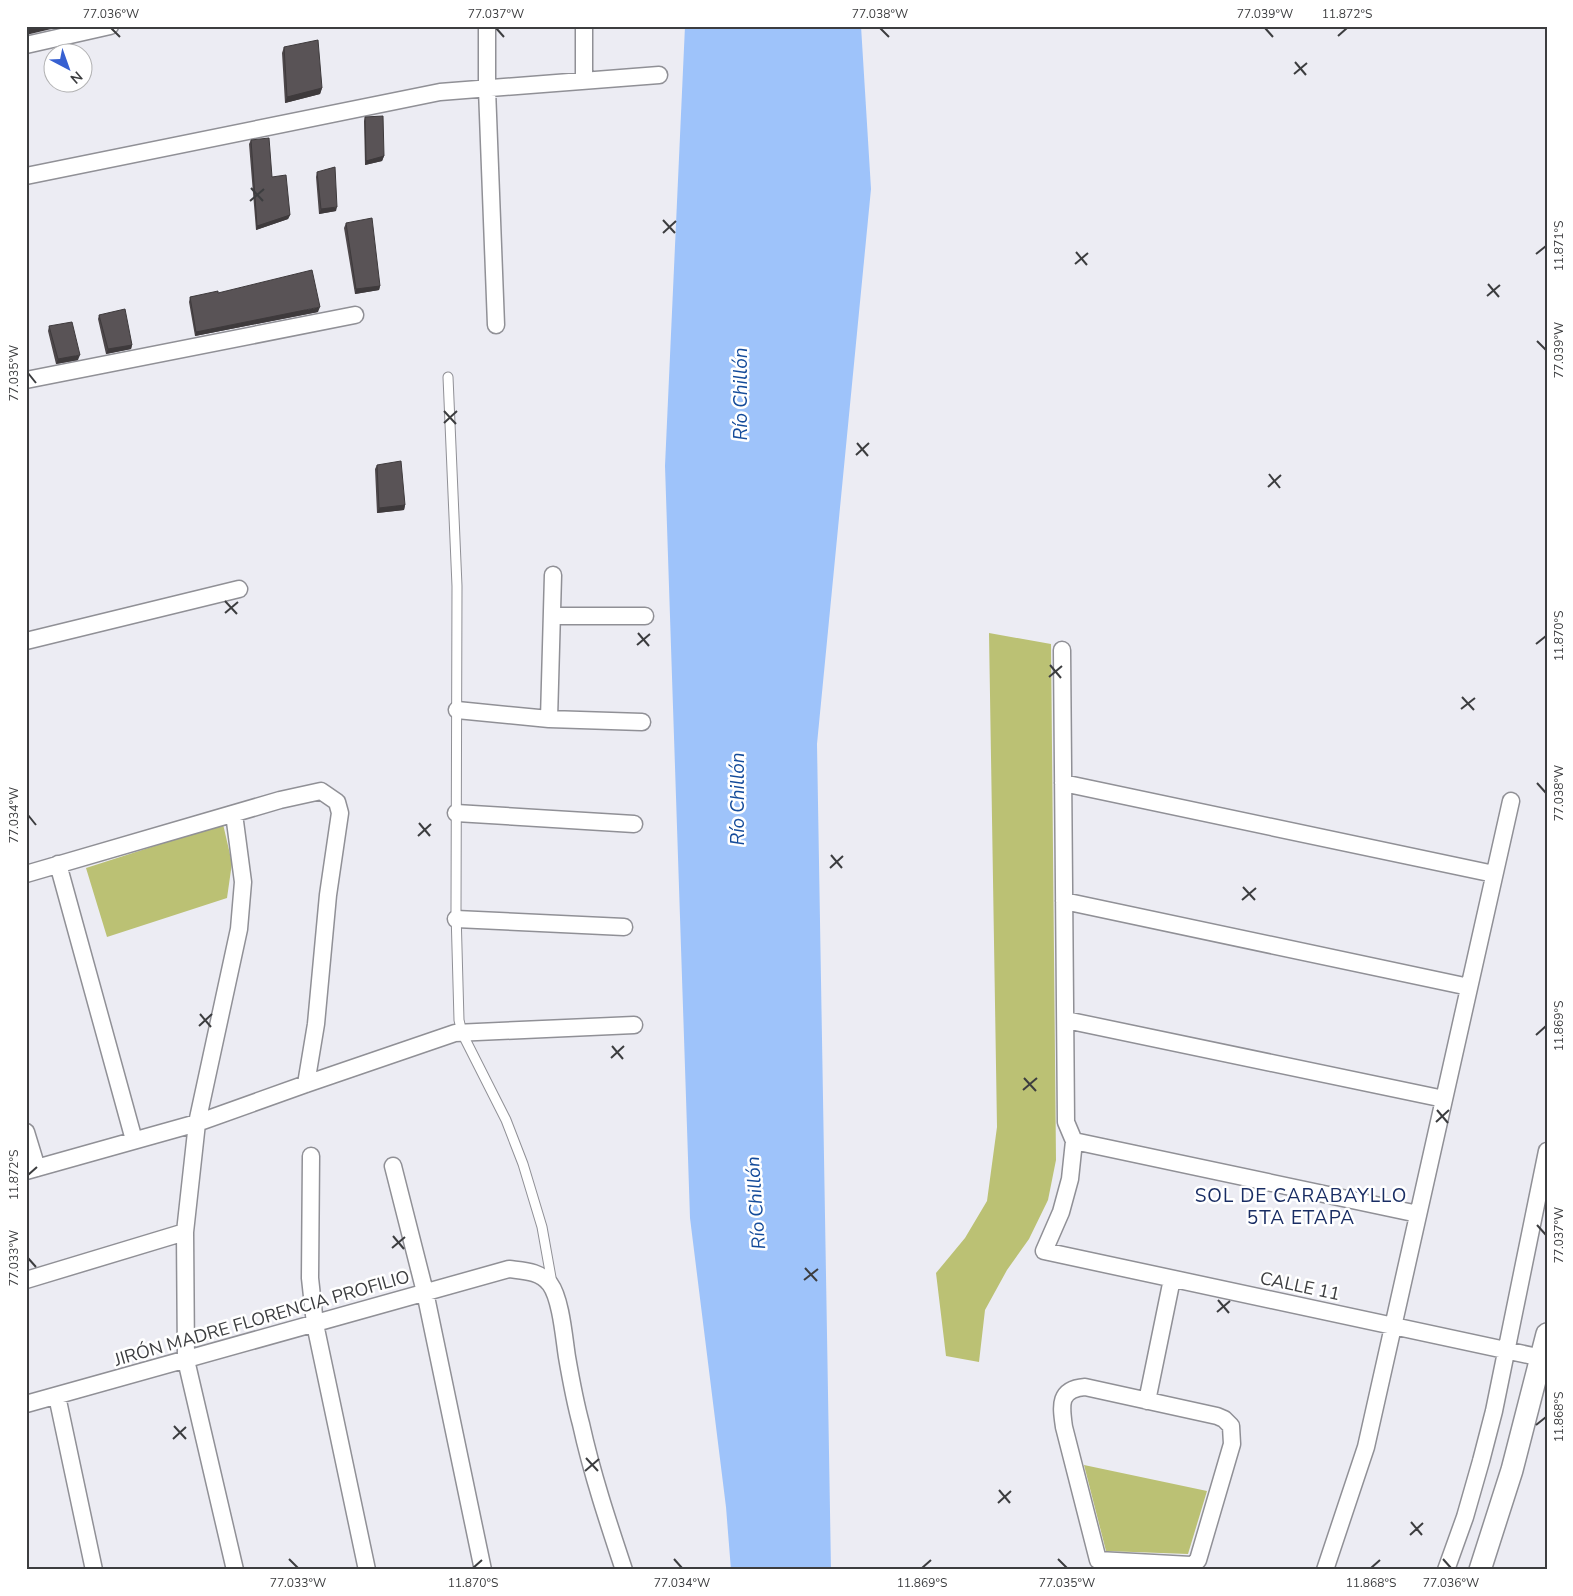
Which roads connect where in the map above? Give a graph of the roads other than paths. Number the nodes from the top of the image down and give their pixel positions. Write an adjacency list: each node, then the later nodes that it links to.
1 (110, 26): 4 (street)
2 (487, 26): 7 (street)
3 (584, 26): 6 (street)
4 (26, 45)
5 (658, 75): 6 (street)
6 (584, 81): 7 (street)
7 (487, 89): 8 (street); 10 (street)
8 (26, 176)
9 (355, 315): 12 (street)
10 (496, 325)
11 (448, 377): 19 (lane)
12 (26, 380)
13 (553, 575): 15 (street)
14 (239, 590): 17 (street)
15 (552, 616): 16 (street); 20 (street)
16 (645, 616)
17 (26, 641)
18 (1062, 650): 22 (street)
19 (457, 710): 20 (street); 24 (lane)
20 (549, 719): 21 (street)
21 (642, 722)
22 (1063, 783): 29 (street); 30 (street)
23 (1511, 801): 29 (street)
24 (456, 813): 26 (street); 31 (lane)
25 (234, 814): 27 (street); 37 (street); 39 (street)
26 (634, 824)
27 (58, 864): 28 (street); 41 (street)
28 (26, 874)
29 (1494, 874): 33 (street)
30 (1064, 901): 33 (street); 34 (street)
31 (456, 919): 32 (street); 36 (lane)
32 (624, 927)
33 (1469, 987): 38 (street)
34 (1066, 1020): 38 (street); 42 (street)
35 (634, 1025): 36 (street)
36 (462, 1033): 37 (street); 51 (lane)
37 (306, 1084): 39 (street)
38 (1444, 1099): 47 (street)
39 (197, 1123): 41 (street); 48 (street)
40 (26, 1132): 46 (street)
41 (134, 1140): 46 (street)
42 (1074, 1141): 47 (street); 49 (street, CALLE 11)
43 (1547, 1151): 56 (street)
44 (311, 1156): 53 (street)
45 (393, 1166): 52 (street)
46 (32, 1170)
47 (1418, 1214): 54 (street)
48 (185, 1232): 50 (street); 58 (street)
49 (1172, 1279): 54 (street, CALLE 11); 60 (street)
50 (26, 1280)
51 (554, 1290): 52 (street, JIRÓN MADRE FLORENCIA PROFILIO); 66 (street)
52 (426, 1292): 53 (street, JIRÓN MADRE FLORENCIA PROFILIO); 65 (street)
53 (315, 1324): 58 (street, JIRÓN MADRE FLORENCIA PROFILIO); 64 (street)
54 (1393, 1326): 56 (street, CALLE 11); 67 (street)
55 (1547, 1334): 57 (street)
56 (1507, 1351): 57 (street, CALLE 11); 68 (street)
57 (1544, 1359): 69 (street)
58 (186, 1360): 59 (street, JIRÓN MADRE FLORENCIA PROFILIO); 63 (street)
59 (57, 1396): 61 (street, JIRÓN MADRE FLORENCIA PROFILIO); 62 (street)
60 (1147, 1401): 60 (street)
61 (26, 1404)
62 (94, 1570)
63 (235, 1570)
64 (366, 1570)
65 (483, 1570)
66 (624, 1570)
67 (1325, 1570)
68 (1446, 1570)
69 (1480, 1570)

